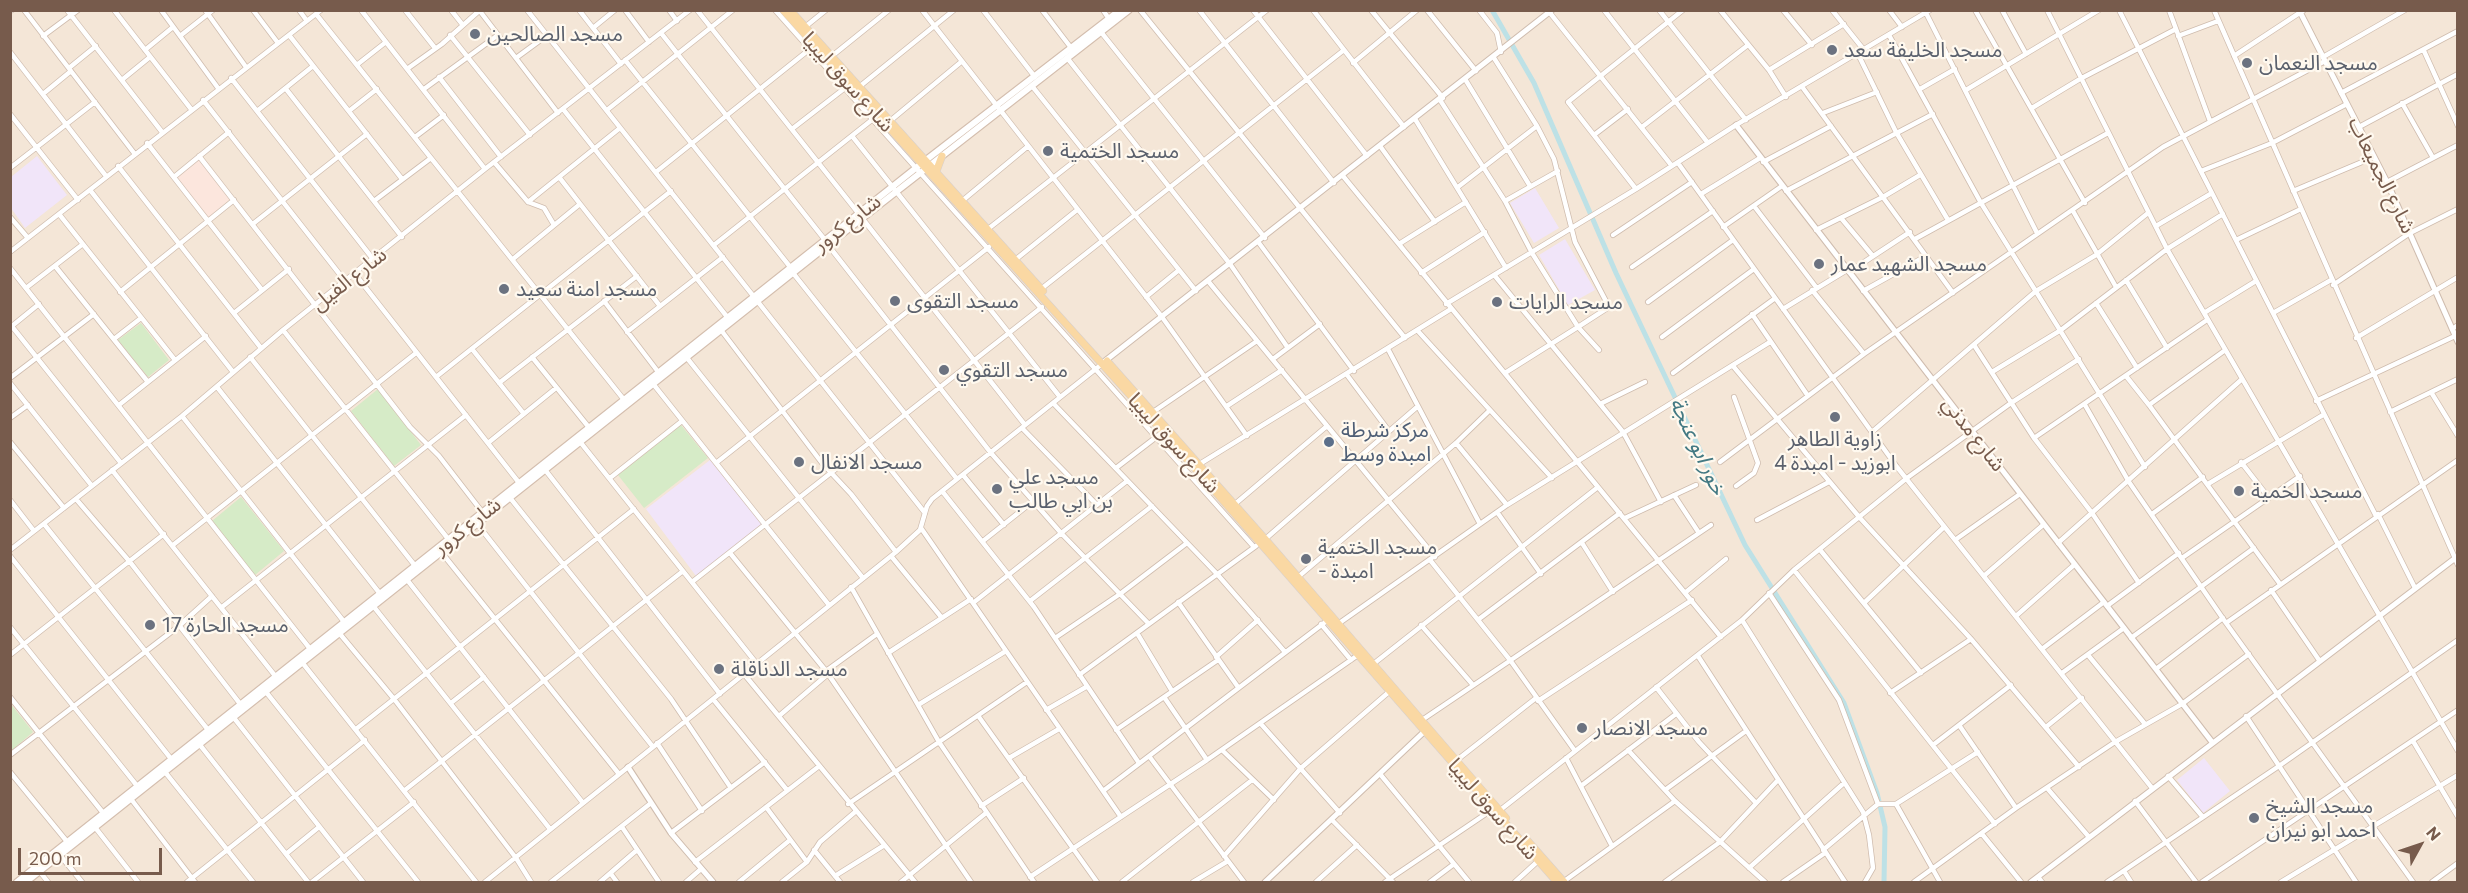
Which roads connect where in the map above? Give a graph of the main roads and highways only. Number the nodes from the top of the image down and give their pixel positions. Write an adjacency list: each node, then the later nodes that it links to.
1 (783, 10): 8 (main road, شارع سوق ليبيا)
2 (790, 10): 8 (main road, شارع سوق ليبيا)
3 (1120, 10): 5 (main road)
4 (1129, 10): 5 (main road)
5 (1035, 81): 6 (main road)
6 (999, 109): 7 (main road); 8 (main road)
7 (942, 156): 8 (main road); 9 (main road)
8 (923, 166): 9 (main road, شارع سوق ليبيا); 10 (main road, شارع كرور); 11 (main road, شارع سوق ليبيا)
9 (936, 172): 11 (main road, شارع سوق ليبيا)
10 (756, 300): 12 (main road, شارع كرور); 12 (main road, شارع كرور)
11 (1102, 364): 14 (main road, شارع سوق ليبيا); 14 (main road, شارع سوق ليبيا)
12 (627, 403): 13 (main road, شارع كرور)
13 (591, 431): 15 (main road, شارع كرور); 15 (main road, شارع كرور)
14 (1197, 466): 16 (main road, شارع سوق ليبيا); 16 (main road, شارع سوق ليبيا)
15 (522, 486): 18 (main road, شارع كرور); 18 (main road, شارع كرور)
16 (1263, 540): 17 (main road, شارع سوق ليبيا); 17 (main road, شارع سوق ليبيا)
17 (1336, 626): 20 (main road, شارع سوق ليبيا); 20 (main road, شارع سوق ليبيا)
18 (313, 652): 19 (main road, شارع كرور)
19 (301, 661): 23 (main road, شارع كرور); 23 (main road, شارع كرور)
20 (1371, 666): 21 (main road, شارع سوق ليبيا); 21 (main road, شارع سوق ليبيا)
21 (1427, 729): 22 (main road, شارع سوق ليبيا); 22 (main road, شارع سوق ليبيا)
22 (1496, 811): 27 (main road, شارع سوق ليبيا); 28 (main road, شارع سوق ليبيا)
23 (94, 826): 24 (main road, شارع كرور)
24 (58, 854): 25 (main road, شارع كرور); 25 (main road, شارع كرور)
25 (27, 879): 26 (main road, شارع كرور)
26 (17, 882)
27 (1557, 882)
28 (1564, 882)

